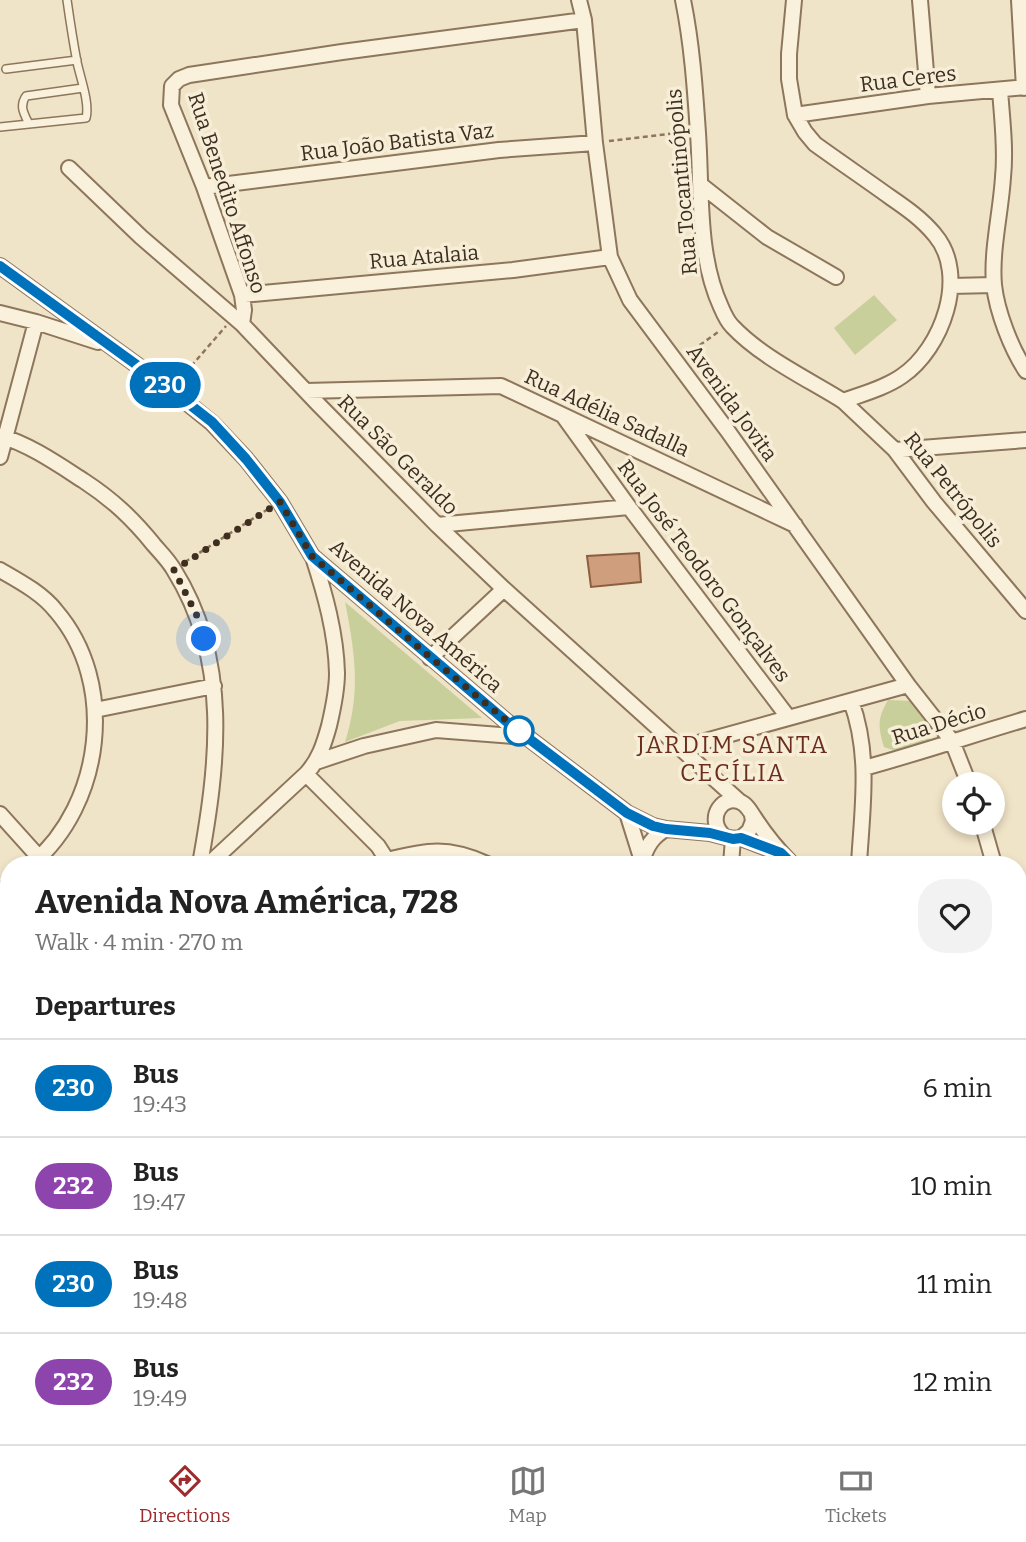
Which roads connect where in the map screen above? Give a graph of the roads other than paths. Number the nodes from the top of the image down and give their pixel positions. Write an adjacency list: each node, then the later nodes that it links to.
1 (67, 0): 8 (lane)
2 (579, 0): 7 (street, Avenida Jovita)
3 (683, 0): 19 (street, Rua Tocantinópolis)
4 (794, 0): 14 (street)
5 (920, 0): 13 (street)
6 (1019, 0): 11 (street)
7 (584, 20): 17 (street, Avenida Jovita); 20 (street, Rua Benedito Affonso)
8 (77, 60): 9 (lane); 10 (lane)
9 (6, 69)
10 (83, 88): 15 (lane); 15 (lane)
11 (1025, 88): 12 (street, Rua Ceres)
12 (1000, 90): 13 (street, Rua Ceres); 24 (street)
13 (928, 96): 14 (street, Rua Ceres)
14 (795, 115): 25 (street)
15 (29, 124): 16 (lane)
16 (0, 127)
17 (595, 143): 20 (street, Rua João Batista Vaz); 21 (street, Avenida Jovita)
18 (69, 168): 28 (street, Rua São Geraldo)
19 (701, 185): 23 (street); 33 (street, Rua Tocantinópolis)
20 (205, 187): 26 (street, Rua Benedito Affonso)
21 (610, 257): 26 (street, Rua Atalaia); 41 (street, Avenida Jovita)
22 (1, 271): 30 (street, Avenida Nova América)
23 (836, 277)
24 (994, 285): 25 (street); 31 (street)
25 (951, 286): 33 (street)
26 (242, 295): 28 (street, Rua Benedito Affonso)
27 (0, 313): 29 (street)
28 (238, 321): 32 (street, Rua São Geraldo)
29 (36, 322): 30 (street); 35 (street)
30 (109, 345): 42 (street, Avenida Nova América)
31 (1026, 371)
32 (306, 391): 34 (street, Rua Adélia Sadalla); 40 (street, Rua São Geraldo)
33 (843, 401): 37 (street, Rua Petrópolis)
34 (563, 416): 39 (street, Rua José Teodoro Gonçalves); 41 (street, Rua Adélia Sadalla)
35 (3, 437): 38 (street); 50 (street)
36 (1026, 440): 37 (street)
37 (895, 450): 46 (street, Rua Petrópolis)
38 (0, 457)
39 (629, 507): 40 (street); 53 (street, Rua José Teodoro Gonçalves)
40 (438, 525): 45 (street, Rua São Geraldo)
41 (796, 526): 49 (street, Avenida Jovita)
42 (312, 556): 44 (street, Avenida Nova América); 47 (street)
43 (0, 570): 52 (street)
44 (349, 588): 47 (street); 48 (street, Avenida Nova América)
45 (504, 589): 48 (street); 59 (street, Rua São Geraldo)
46 (1026, 611)
47 (329, 612): 60 (street)
48 (430, 657): 55 (street, Avenida Nova América)
49 (908, 685): 51 (street); 58 (street, Avenida Jovita)
50 (214, 686): 52 (street); 70 (street)
51 (851, 701): 53 (street); 62 (street)
52 (95, 710): 77 (street)
53 (788, 718): 59 (street)
54 (1026, 719): 58 (street, Rua Décio)
55 (507, 722): 56 (street); 57 (street, Avenida Nova América)
56 (479, 733): 57 (street); 60 (street)
57 (526, 737): 67 (street, Avenida Nova América)
58 (952, 741): 62 (street, Rua Décio); 63 (street, Avenida Jovita)
59 (680, 748): 61 (street, Rua São Geraldo)
60 (316, 762): 64 (street)
61 (701, 767): 65 (street, Rua São Geraldo); 66 (street, Rua São Geraldo)
62 (864, 768): 87 (street)
63 (964, 772)
64 (306, 774): 74 (street); 80 (street)
65 (739, 802): 66 (street); 69 (street)
66 (717, 811): 71 (street); 73 (street)
67 (627, 813): 71 (street, Avenida Nova América); 83 (street)
68 (0, 814): 76 (street)
69 (752, 815): 73 (street); 75 (street)
70 (207, 829): 74 (street); 78 (street)
71 (673, 830): 73 (street, Avenida Nova América); 84 (street)
72 (986, 835): 88 (street)
73 (733, 838): 75 (street, Avenida Nova América); 85 (street)
74 (226, 849): 79 (street)
75 (781, 853): 86 (street)
76 (34, 856)
77 (43, 856)
78 (202, 856)
79 (218, 856)
80 (383, 856)
81 (431, 856): 82 (street)
82 (469, 856)
83 (640, 856)
84 (644, 856)
85 (732, 856)
86 (784, 856)
87 (859, 856)
88 (992, 856)

